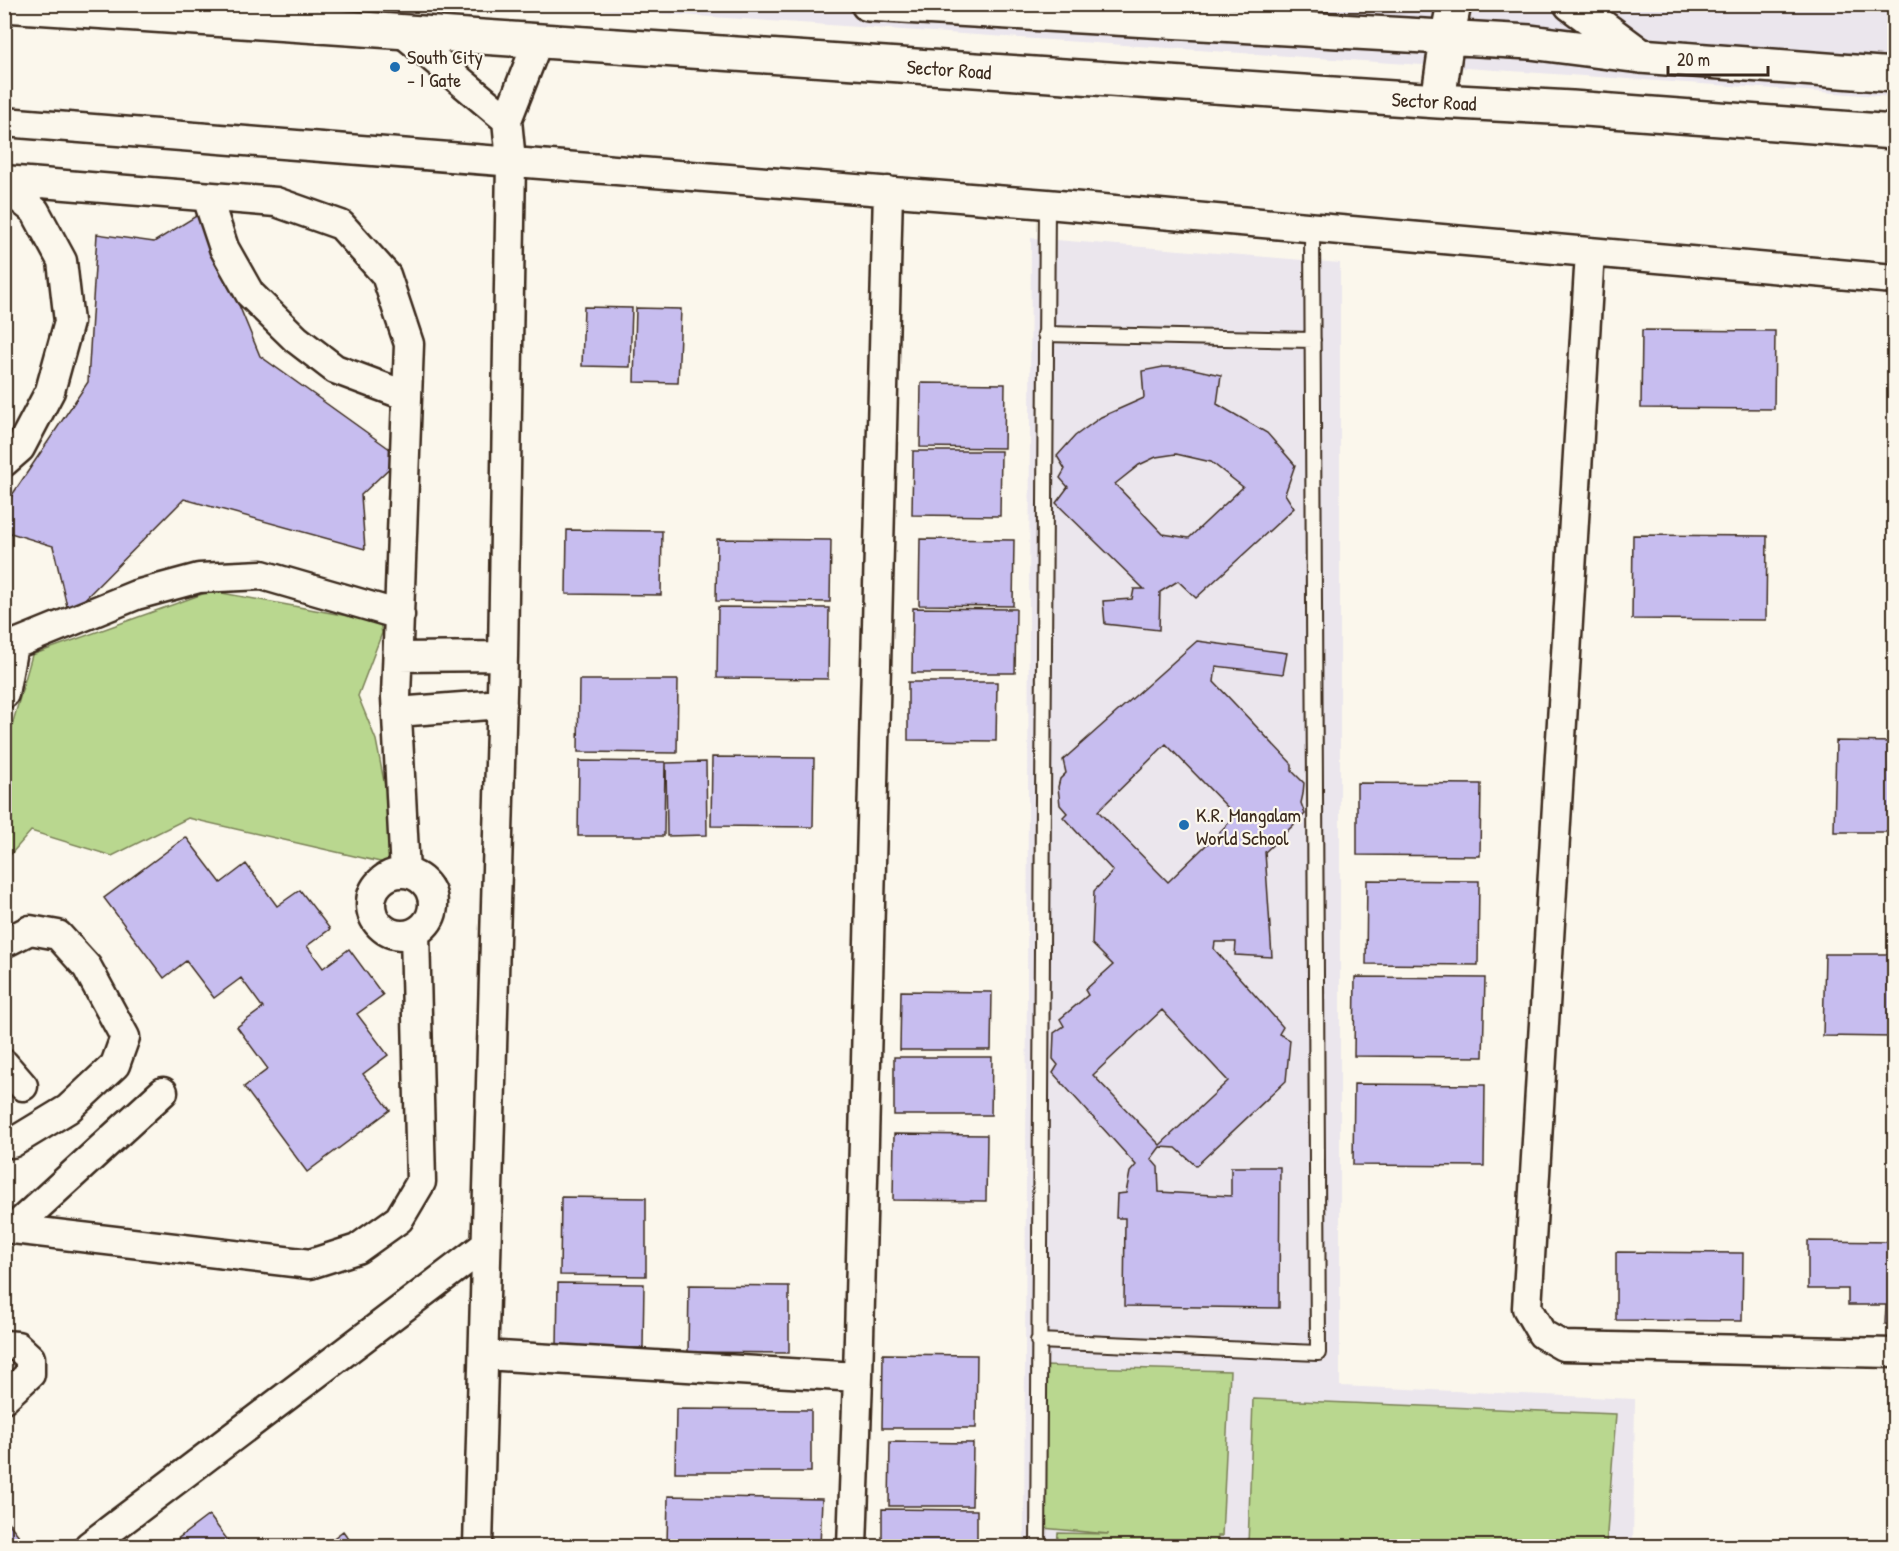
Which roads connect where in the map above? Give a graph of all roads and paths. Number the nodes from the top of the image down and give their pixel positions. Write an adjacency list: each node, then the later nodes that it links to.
1 (868, 4): 6 (main road)
2 (1454, 4): 6 (main road)
3 (1571, 4): 8 (main road)
4 (4, 5): 5 (main road, Sector Road)
5 (402, 32): 7 (main road, Sector Road); 11 (street)
6 (1447, 39): 8 (main road); 10 (main road)
7 (538, 41): 10 (main road, Sector Road); 11 (street)
8 (1640, 56): 9 (main road)
9 (1894, 75)
10 (1438, 101): 13 (main road, Sector Road)
11 (507, 120): 14 (street)
12 (4, 122): 14 (street)
13 (1894, 132)
14 (511, 161): 17 (street); 29 (street)
15 (4, 180): 18 (street)
16 (4, 186): 26 (street)
17 (888, 190): 19 (street); 47 (street)
18 (207, 197): 25 (street); 25 (street)
19 (1047, 204): 20 (street); 23 (lane)
20 (1312, 227): 21 (street); 24 (lane)
21 (1590, 252): 22 (street); 45 (street)
22 (1894, 279)
23 (1045, 334): 24 (lane); 43 (lane)
24 (1313, 340): 43 (lane)
25 (407, 396): 27 (street)
26 (4, 462)
27 (400, 615): 28 (street); 30 (street)
28 (9, 638): 31 (street)
29 (503, 656): 30 (street); 32 (street)
30 (398, 657): 33 (street)
31 (4, 694)
32 (502, 704): 33 (street); 42 (street)
33 (397, 711): 34 (street)
34 (405, 873): 35 (street); 35 (street)
35 (415, 932): 41 (street)
36 (4, 943): 40 (street)
37 (4, 1064): 38 (street)
38 (23, 1086)
39 (163, 1092): 41 (street)
40 (4, 1141)
41 (9, 1227)
42 (486, 1245): 46 (street); 49 (street)
43 (1038, 1341): 52 (lane)
44 (4, 1345): 48 (street)
45 (1894, 1353)
46 (484, 1355): 47 (street); 50 (street)
47 (858, 1377): 51 (street)
48 (4, 1398)
49 (89, 1546)
50 (478, 1546)
51 (852, 1546)
52 (1038, 1546)

